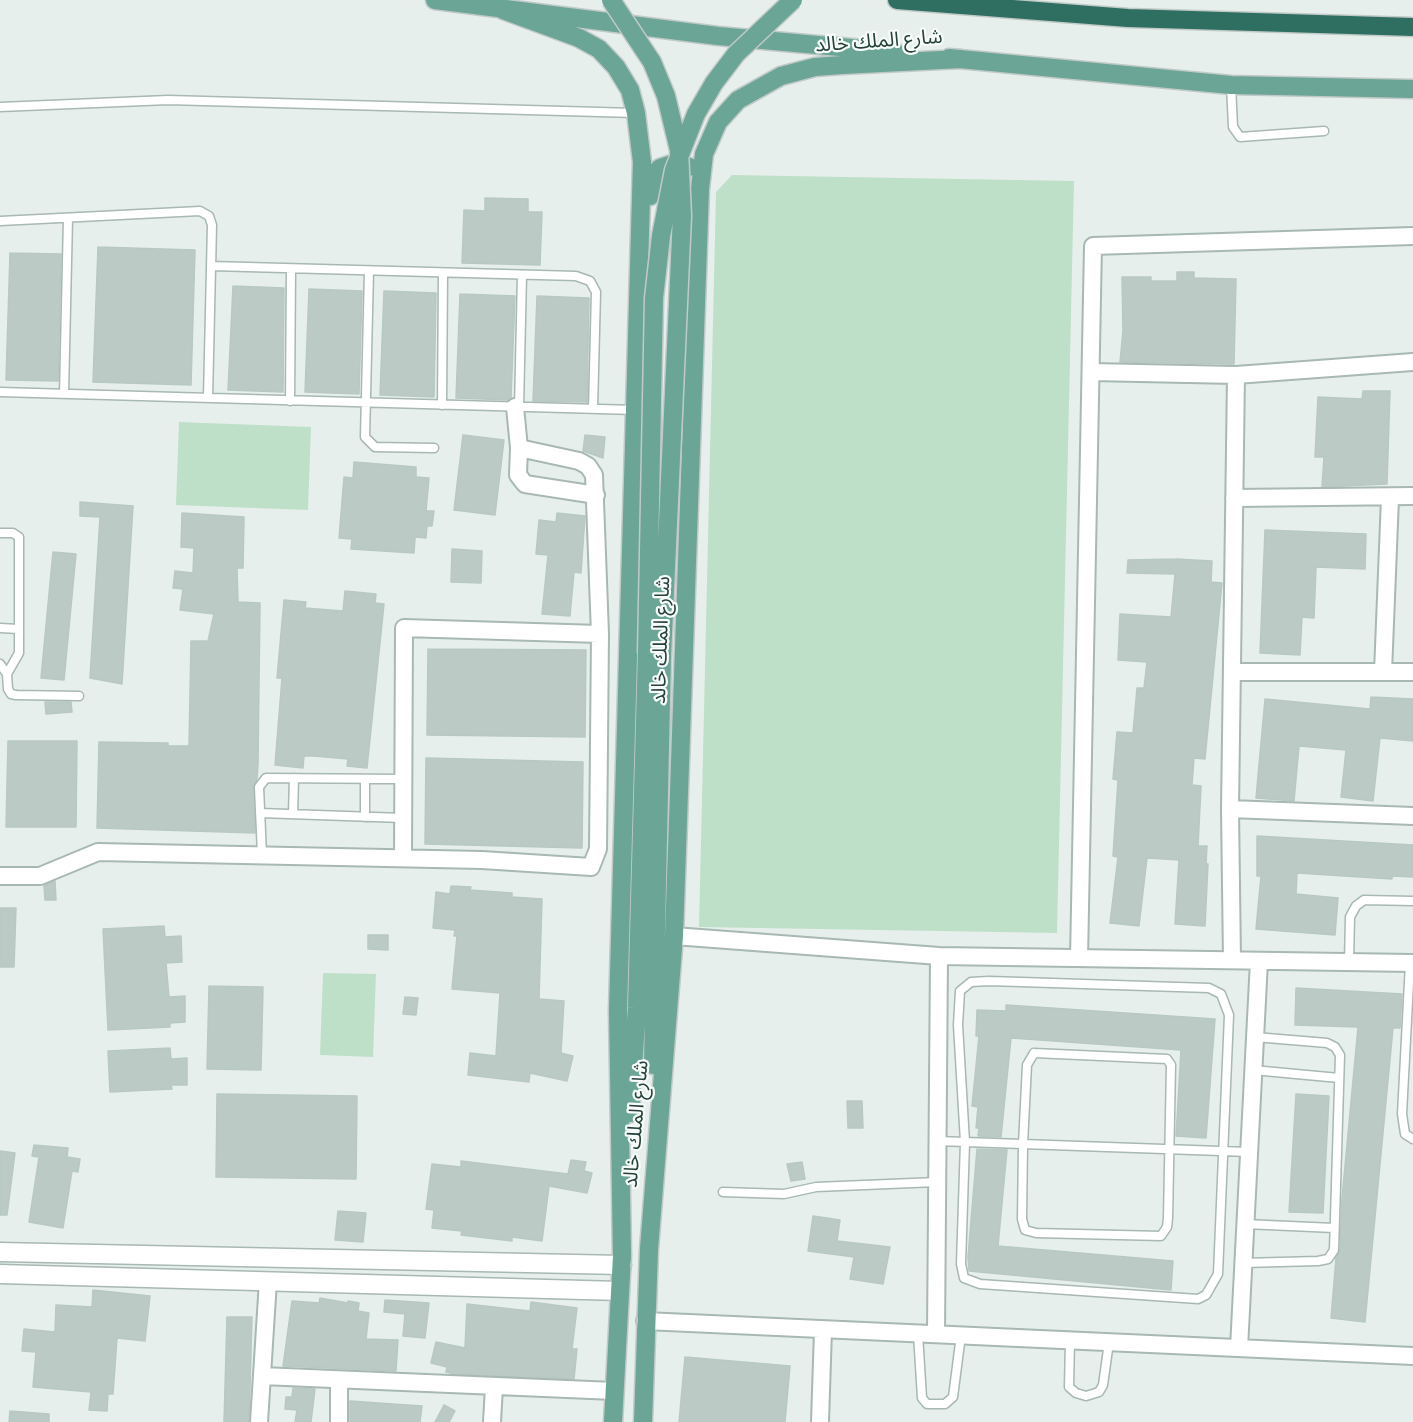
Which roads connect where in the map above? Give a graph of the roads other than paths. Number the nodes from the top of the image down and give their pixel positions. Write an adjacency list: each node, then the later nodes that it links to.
1 (435, 0): 5 (main road)
2 (611, 0): 45 (main road, bridge)
3 (793, 0): 45 (main road, bridge)
4 (897, 0): 6 (highway)
5 (503, 10): 7 (main road); 11 (main road, شارع الملك خالد)
6 (1413, 27)
7 (961, 58): 8 (main road); 13 (main road, شارع الملك خالد)
8 (1231, 85): 9 (main road); 12 (lane)
9 (1413, 89)
10 (0, 107): 11 (lane)
11 (636, 113): 17 (main road, شارع الملك خالد)
12 (1324, 131)
13 (700, 189): 17 (main road); 65 (main road, شارع الملك خالد)
14 (68, 218): 15 (lane); 18 (lane); 27 (lane)
15 (0, 221)
16 (1413, 236): 24 (street)
17 (639, 264): 34 (main road, شارع الملك خالد)
18 (211, 266): 19 (lane); 28 (lane)
19 (291, 268): 20 (lane); 29 (lane)
20 (369, 271): 21 (lane); 30 (lane)
21 (443, 273): 22 (lane); 31 (lane)
22 (522, 275): 32 (lane); 33 (lane)
23 (1413, 362): 25 (street)
24 (1091, 372): 25 (street); 67 (street)
25 (1236, 375): 39 (street)
26 (0, 392): 27 (lane)
27 (64, 394): 28 (lane)
28 (208, 398): 29 (lane)
29 (290, 401): 30 (lane)
30 (366, 403): 31 (lane); 35 (lane)
31 (442, 405): 32 (lane)
32 (517, 407): 33 (lane); 36 (street)
33 (593, 409): 34 (lane)
34 (635, 410): 88 (main road, شارع الملك خالد)
35 (434, 448)
36 (519, 448): 37 (street); 37 (street)
37 (596, 495): 44 (street)
38 (1413, 496): 40 (street)
39 (1234, 498): 40 (street); 47 (street)
40 (1390, 498): 48 (street)
41 (0, 533): 43 (lane)
42 (0, 628): 43 (lane)
43 (19, 629): 50 (lane)
44 (600, 634): 54 (street); 62 (street)
45 (654, 654): 86 (main road); 88 (main road)
46 (0, 664): 50 (lane)
47 (1232, 672): 48 (street); 55 (street)
48 (1383, 672): 49 (street)
49 (1413, 672)
50 (7, 674): 51 (lane)
51 (79, 696)
52 (294, 778): 53 (lane); 56 (lane); 57 (lane)
53 (365, 779): 54 (lane); 59 (lane)
54 (403, 779): 60 (street)
55 (1230, 809): 58 (street); 68 (street)
56 (260, 813): 57 (lane); 61 (lane)
57 (293, 814): 59 (lane)
58 (1413, 816)
59 (365, 817): 60 (lane)
60 (403, 818): 62 (street)
61 (262, 855): 62 (street); 63 (street)
62 (403, 858)
63 (0, 876)
64 (1413, 901): 70 (lane)
65 (674, 936): 66 (street); 86 (main road, شارع الملك خالد)
66 (939, 956): 67 (street); 76 (street)
67 (1079, 958): 68 (street)
68 (1232, 960): 69 (street)
69 (1259, 960): 70 (street); 72 (street)
70 (1349, 962): 71 (street)
71 (1412, 963): 75 (lane)
72 (1255, 1037): 73 (street); 74 (lane)
73 (1253, 1070): 74 (lane); 81 (street)
74 (1339, 1078): 85 (lane)
75 (1413, 1139)
76 (937, 1141): 77 (lane); 82 (street)
77 (965, 1142): 78 (lane); 80 (lane); 80 (lane)
78 (1023, 1144): 79 (lane); 79 (lane); 79 (lane)
79 (1170, 1149): 80 (lane)
80 (1222, 1151): 81 (lane)
81 (1249, 1152): 84 (street)
82 (937, 1182): 83 (lane); 96 (street)
83 (723, 1192)
84 (1245, 1224): 85 (lane); 89 (street)
85 (1334, 1228): 89 (lane)
86 (649, 1250): 93 (main road, شارع الملك خالد)
87 (0, 1252): 88 (street)
88 (622, 1260): 92 (main road, شارع الملك خالد)
89 (1244, 1263): 100 (street)
90 (0, 1274): 91 (street)
91 (268, 1281): 92 (street); 102 (street)
92 (620, 1291): 105 (main road, شارع الملك خالد)
93 (645, 1321): 94 (street); 110 (main road, شارع الملك خالد)
94 (823, 1330): 95 (street); 111 (street)
95 (918, 1334): 96 (street); 97 (lane)
96 (936, 1334): 97 (street)
97 (961, 1335): 98 (street)
98 (1070, 1340): 99 (street); 99 (lane)
99 (1109, 1342): 100 (street)
100 (1239, 1348): 101 (street)
101 (1413, 1356)
102 (262, 1376): 103 (street); 106 (street)
103 (339, 1380): 104 (street); 107 (street)
104 (494, 1387): 105 (street); 108 (street)
105 (614, 1391): 109 (main road, شارع الملك خالد)
106 (259, 1422)
107 (339, 1422)
108 (492, 1422)
109 (614, 1422)
110 (643, 1422)
111 (820, 1422)

